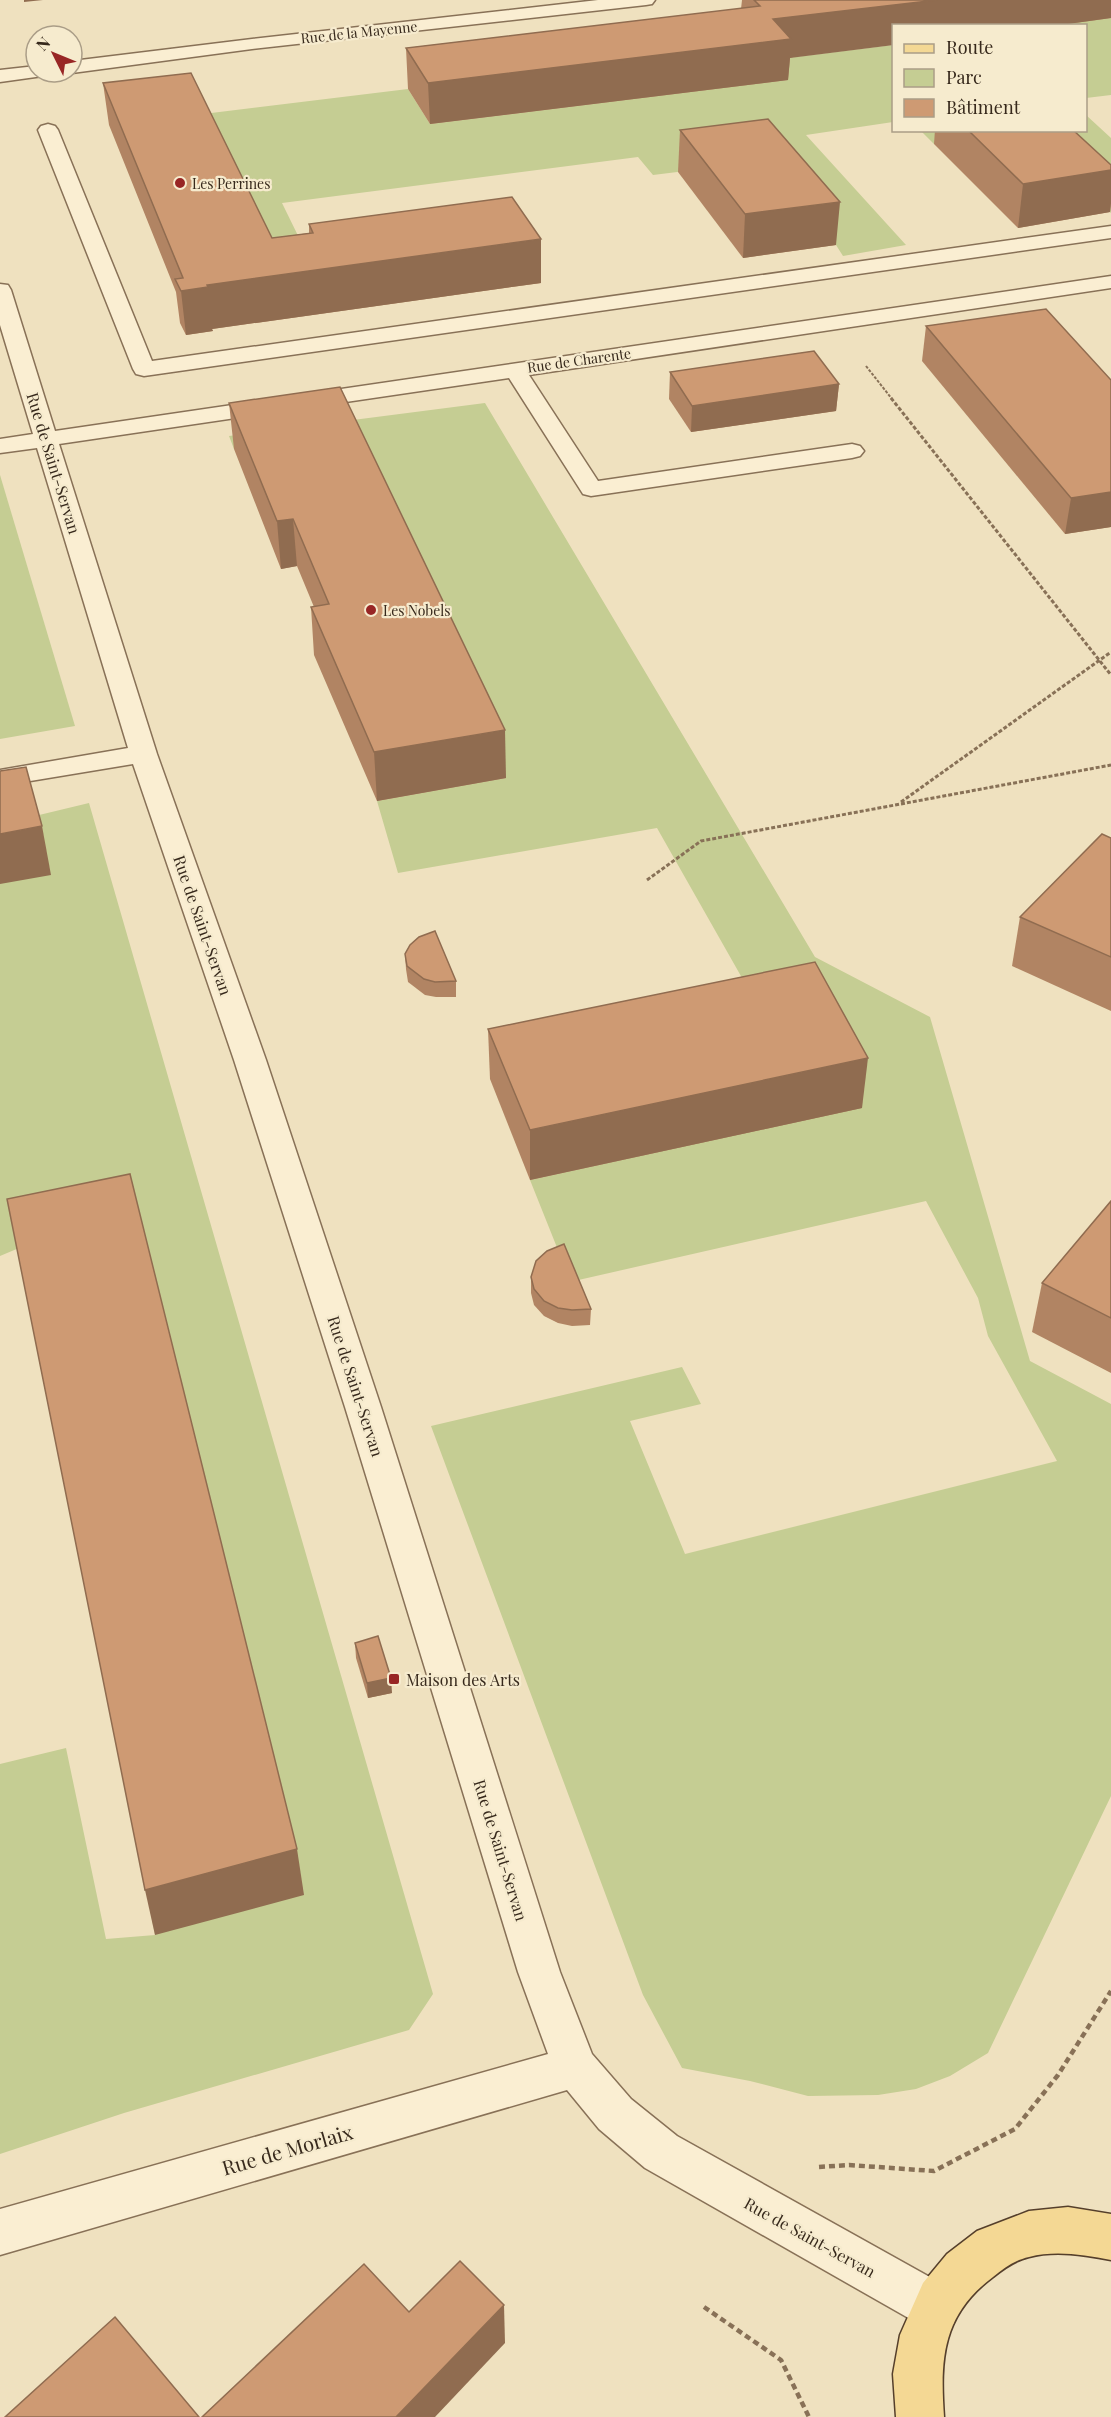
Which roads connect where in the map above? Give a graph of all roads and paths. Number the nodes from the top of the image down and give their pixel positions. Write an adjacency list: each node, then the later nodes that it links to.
1 (646, 0): 2 (street, Rue de la Mayenne)
2 (84, 65)
3 (24, 73): 4 (street)
4 (0, 76)
5 (48, 130): 6 (street)
6 (1111, 232)
7 (1111, 282): 9 (street, Rue de Charente)
8 (0, 290): 11 (street, Rue de Saint-Servan)
9 (832, 323): 10 (street, Rue de Charente); 15 (path)
10 (514, 370): 11 (street, Rue de Charente); 13 (street)
11 (47, 439): 12 (street, Rue de Charente); 17 (street, Rue de Saint-Servan)
12 (0, 446)
13 (852, 451)
14 (1111, 652): 15 (path)
15 (1099, 661): 16 (path); 20 (path)
16 (1111, 675)
17 (143, 754): 19 (street); 23 (street, Rue de Saint-Servan)
18 (1111, 765): 20 (path)
19 (0, 778)
20 (898, 805): 21 (path)
21 (647, 880)
22 (1111, 1991): 24 (path)
23 (575, 2067): 24 (street, Rue de Saint-Servan); 25 (street, Rue de Morlaix)
24 (767, 2214): 28 (street, Rue de Saint-Servan)
25 (0, 2232)
26 (1111, 2237): 28 (main road)
27 (704, 2307): 29 (path)
28 (936, 2307): 30 (main road)
29 (809, 2417)
30 (920, 2417)

